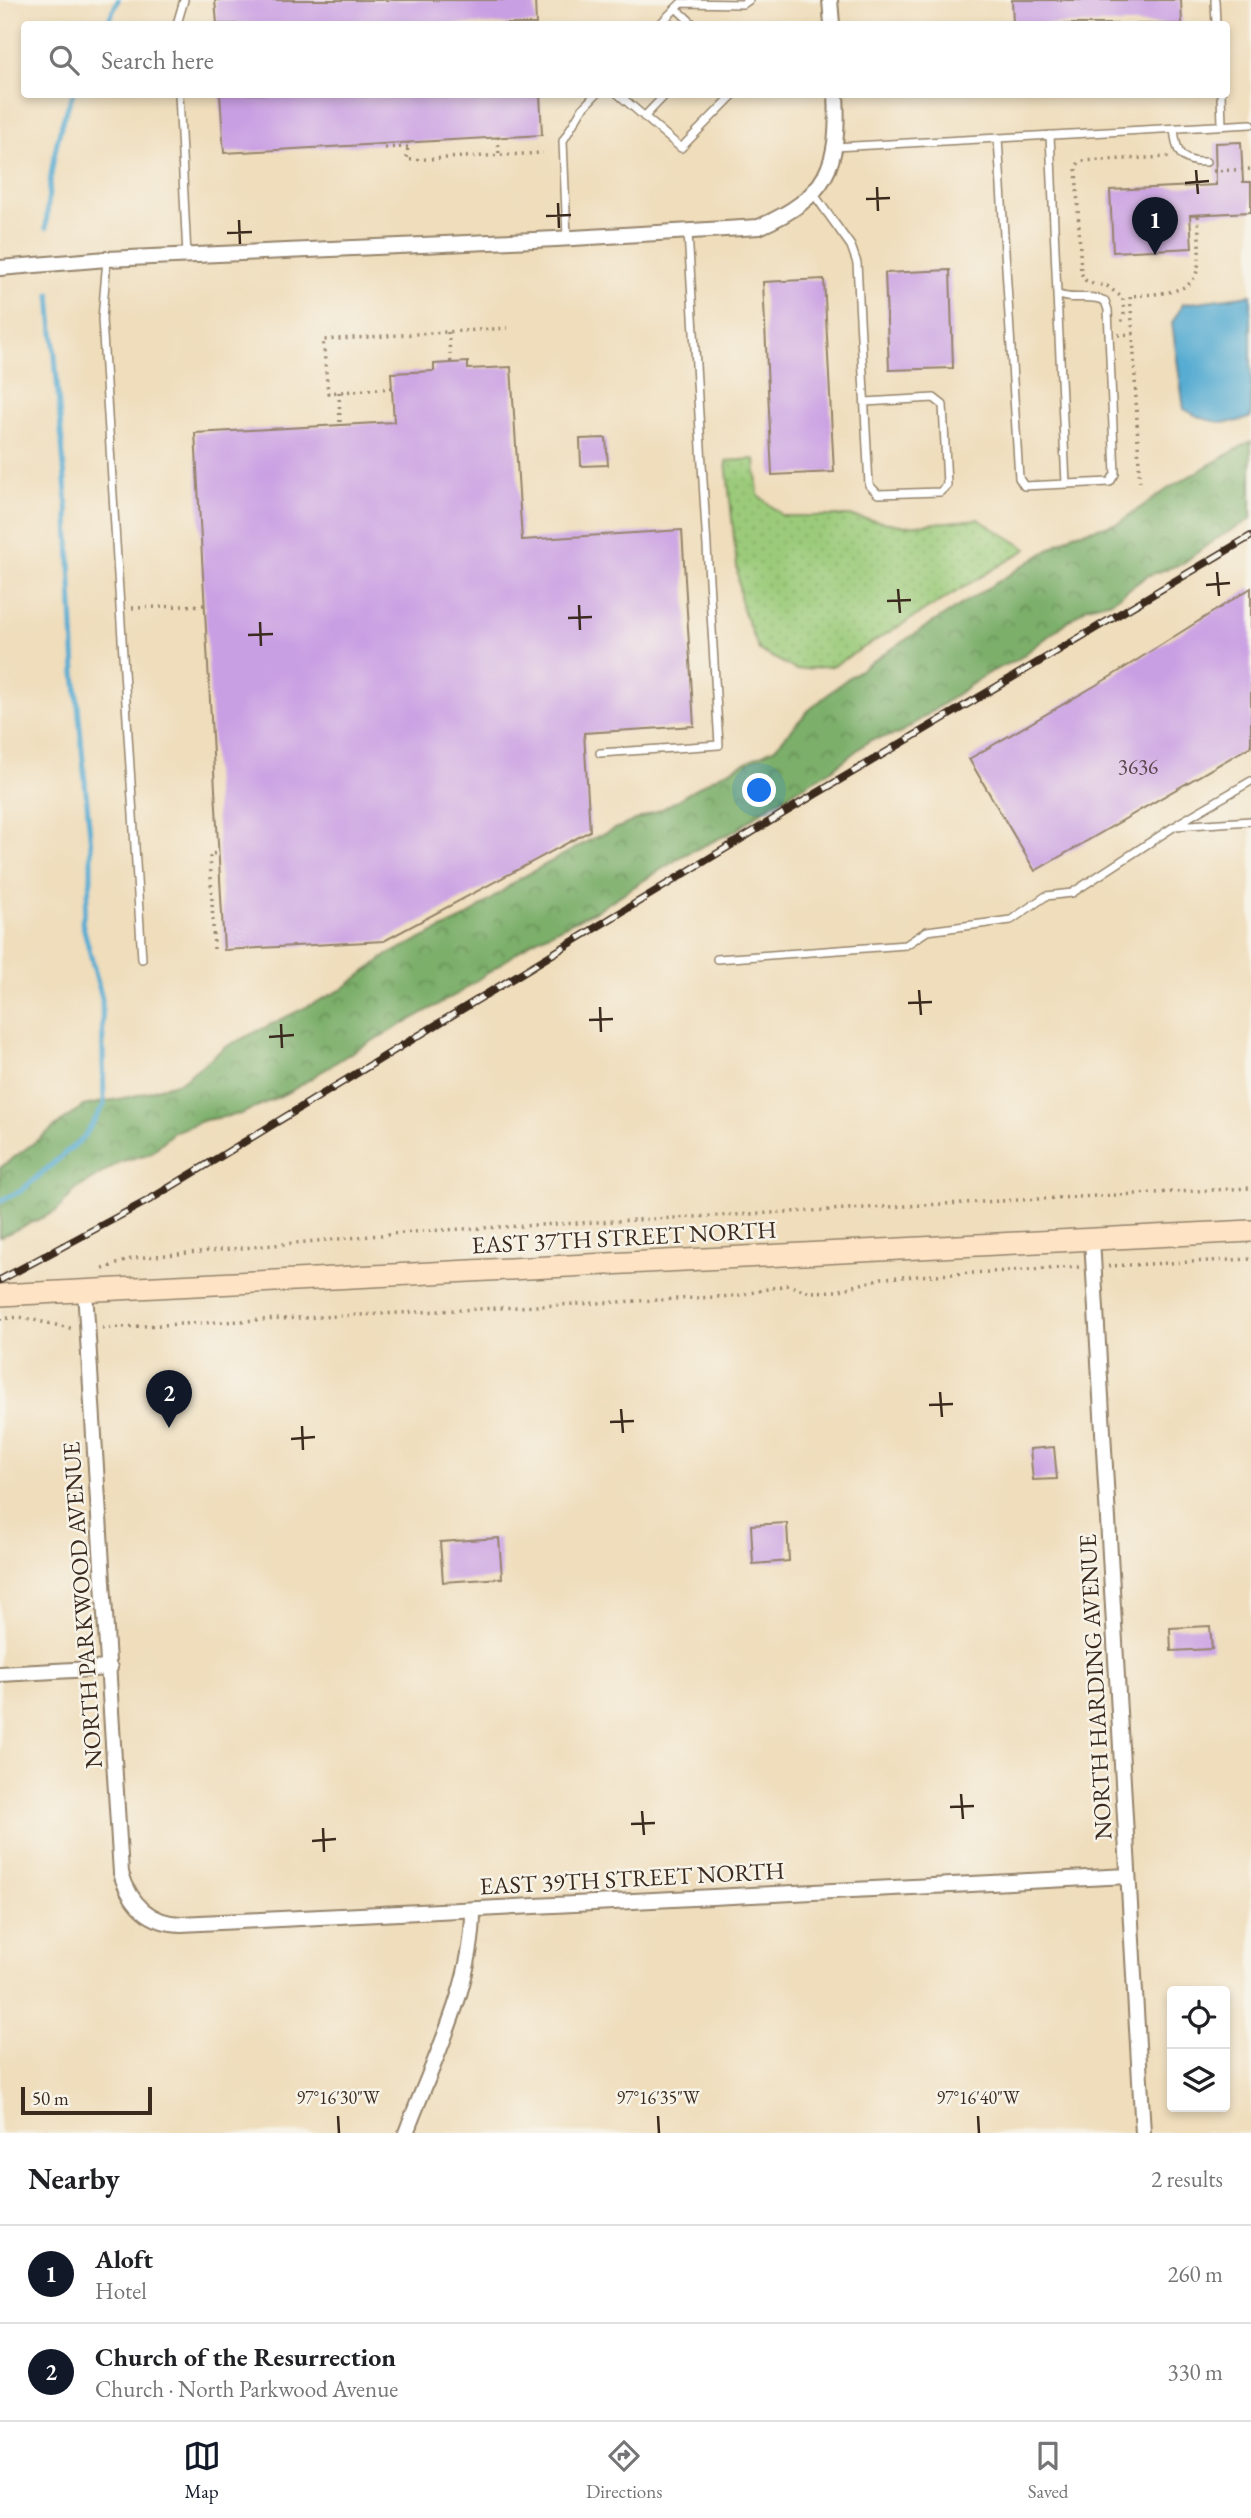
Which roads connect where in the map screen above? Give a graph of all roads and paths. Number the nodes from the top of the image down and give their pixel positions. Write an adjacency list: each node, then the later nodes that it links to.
1 (184, 0): 6 (lane)
2 (749, 0): 5 (lane)
3 (830, 0): 9 (street)
4 (1215, 0): 10 (lane)
5 (676, 4): 7 (lane); 8 (lane)
6 (178, 21)
7 (662, 21)
8 (690, 21)
9 (832, 21)
10 (1216, 21)
11 (179, 98): 37 (lane)
12 (592, 98): 36 (lane)
13 (623, 98): 18 (lane)
14 (662, 98): 18 (lane)
15 (730, 98): 18 (lane)
16 (836, 98): 26 (street)
17 (1221, 98): 20 (lane)
18 (644, 117)
19 (1251, 124): 20 (lane)
20 (1222, 125): 21 (lane)
21 (1174, 128): 22 (lane); 29 (lane)
22 (1050, 135): 24 (lane); 40 (lane)
23 (498, 137): 28 (path)
24 (998, 138): 26 (lane); 51 (lane)
25 (382, 144): 28 (path)
26 (835, 147): 33 (street)
27 (543, 153): 28 (path)
28 (499, 155)
29 (1206, 162)
30 (1176, 166): 42 (path)
31 (1251, 169): 32 (path)
32 (1202, 171)
33 (810, 196): 35 (street); 49 (lane)
34 (1198, 215): 41 (path)
35 (688, 233): 36 (street); 55 (lane)
36 (567, 239): 37 (street)
37 (187, 256): 38 (street)
38 (107, 259): 39 (street); 54 (lane)
39 (0, 268)
40 (1056, 294): 51 (lane); 51 (lane)
41 (1130, 296): 42 (path); 45 (path)
42 (1123, 298): 45 (path)
43 (508, 328): 44 (path)
44 (448, 332): 46 (path); 48 (path)
45 (1133, 334): 52 (path)
46 (451, 364)
47 (392, 388): 48 (path)
48 (339, 392): 50 (path)
49 (865, 402): 49 (lane)
50 (340, 425)
51 (1066, 484)
52 (1140, 486)
53 (205, 605): 54 (path)
54 (120, 608): 61 (lane)
55 (600, 753)
56 (1251, 781): 58 (lane)
57 (1251, 821): 58 (lane)
58 (1175, 826): 62 (lane)
59 (219, 853): 60 (path)
60 (214, 949)
61 (142, 959)
62 (717, 959)
63 (1251, 1188): 68 (path)
64 (1251, 1231): 65 (main road, EAST 37TH STREET NORTH)
65 (1092, 1239): 67 (street, NORTH HARDING AVENUE); 69 (main road, EAST 37TH STREET NORTH)
66 (1251, 1259): 67 (path)
67 (1093, 1267): 72 (path); 75 (street, NORTH HARDING AVENUE)
68 (99, 1271)
69 (85, 1290): 70 (main road, EAST 37TH STREET NORTH); 72 (street, NORTH PARKWOOD AVENUE)
70 (0, 1295)
71 (0, 1319): 72 (path)
72 (87, 1329): 73 (street, NORTH PARKWOOD AVENUE)
73 (110, 1668): 74 (street); 77 (street, NORTH PARKWOOD AVENUE)
74 (0, 1674)
75 (1128, 1876): 76 (street, EAST 39TH STREET NORTH); 79 (street, NORTH HARDING AVENUE)
76 (473, 1909): 77 (street, EAST 39TH STREET NORTH); 78 (street)
77 (142, 1910)
78 (406, 2133)
79 (1143, 2133)

